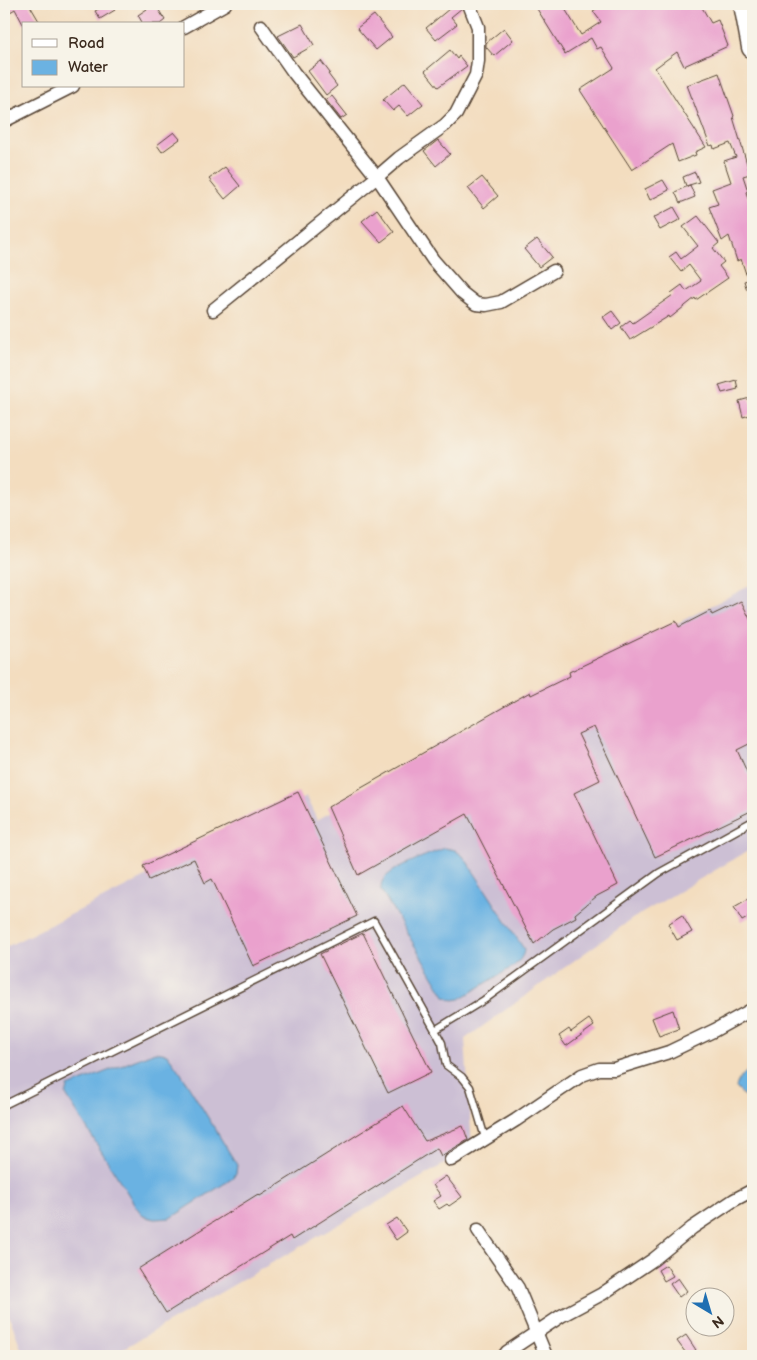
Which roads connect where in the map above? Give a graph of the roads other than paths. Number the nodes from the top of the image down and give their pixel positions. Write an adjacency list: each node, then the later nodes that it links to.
1 (225, 4): 4 (street)
2 (469, 4): 9 (street)
3 (745, 5): 6 (highway)
4 (185, 26)
5 (261, 26): 9 (street)
6 (753, 47)
7 (69, 88): 8 (street)
8 (4, 121)
9 (377, 178): 10 (street); 11 (street)
10 (554, 271)
11 (213, 310)
12 (753, 822): 14 (lane)
13 (753, 1009): 16 (street)
14 (435, 1030): 15 (lane); 16 (lane)
15 (4, 1105)
16 (485, 1138): 17 (street)
17 (451, 1160)
18 (753, 1190): 20 (street)
19 (478, 1230): 20 (street)
20 (536, 1332): 21 (street); 22 (street)
21 (504, 1356)
22 (546, 1356)

